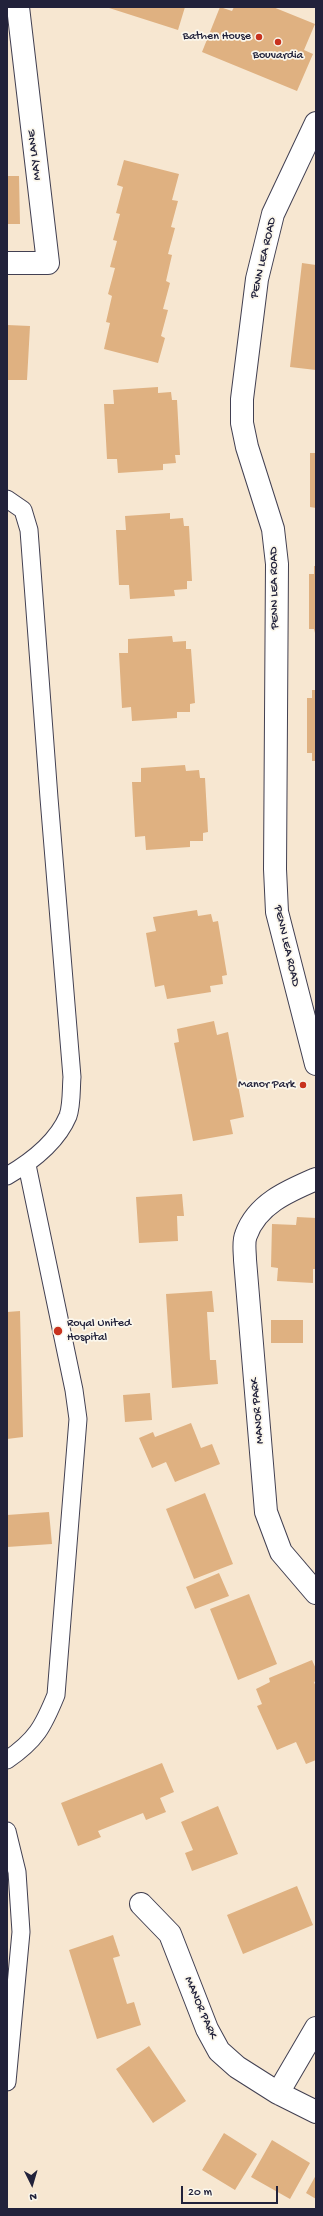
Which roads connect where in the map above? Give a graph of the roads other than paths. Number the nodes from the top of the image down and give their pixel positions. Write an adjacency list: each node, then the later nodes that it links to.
1 (18, 7): 3 (street, MAY LANE)
2 (316, 123): 5 (street, PENN LEA ROAD)
3 (7, 263)
4 (7, 499): 6 (lane)
5 (316, 1064)
6 (27, 1165): 7 (lane); 10 (lane)
7 (7, 1176)
8 (316, 1179): 9 (street, MANOR PARK)
9 (316, 1593)
10 (7, 1760)
11 (7, 1831): 13 (lane)
12 (142, 1904): 16 (street, MANOR PARK)
13 (14, 1906): 15 (lane)
14 (316, 2028): 16 (street)
15 (7, 2082)
16 (278, 2093): 17 (street)
17 (316, 2112)

